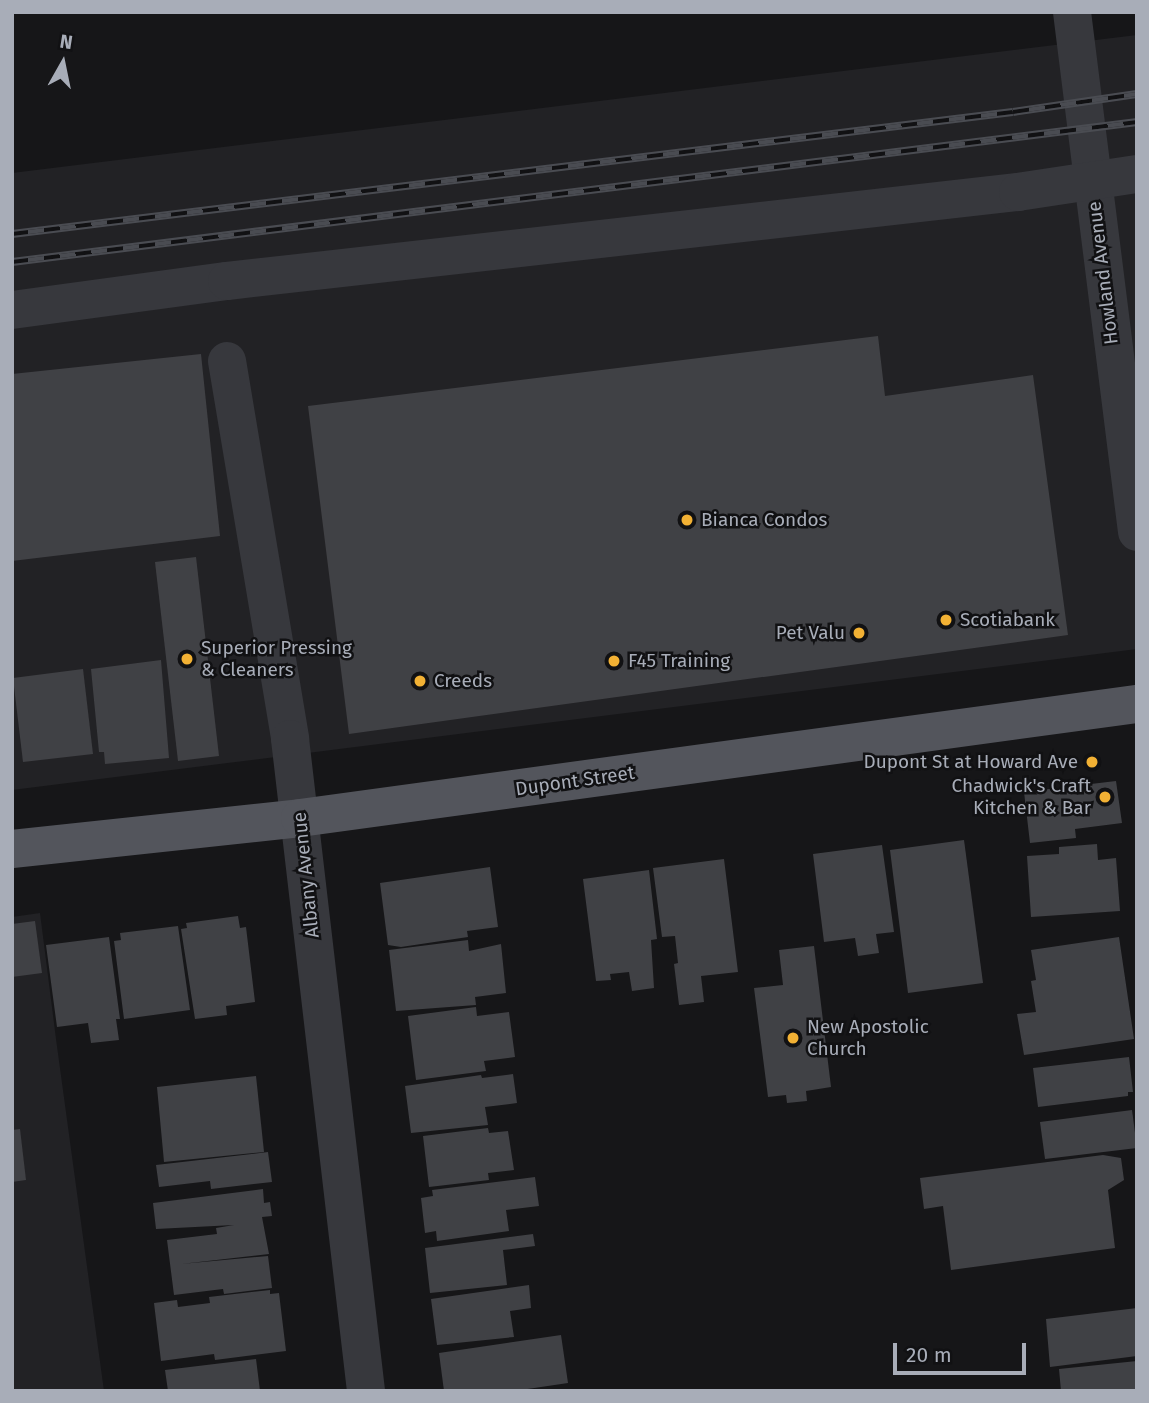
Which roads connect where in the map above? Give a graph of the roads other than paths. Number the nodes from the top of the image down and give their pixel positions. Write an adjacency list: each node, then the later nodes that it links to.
1 (1072, 12): 5 (street, Howland Avenue)
2 (1137, 174): 3 (street, bridge)
3 (12, 310)
4 (227, 361): 7 (street, Albany Avenue)
5 (1137, 533)
6 (1137, 704): 7 (main road, Dupont Street)
7 (300, 818): 8 (main road, Dupont Street); 9 (street, Albany Avenue)
8 (12, 849)
9 (366, 1391)

